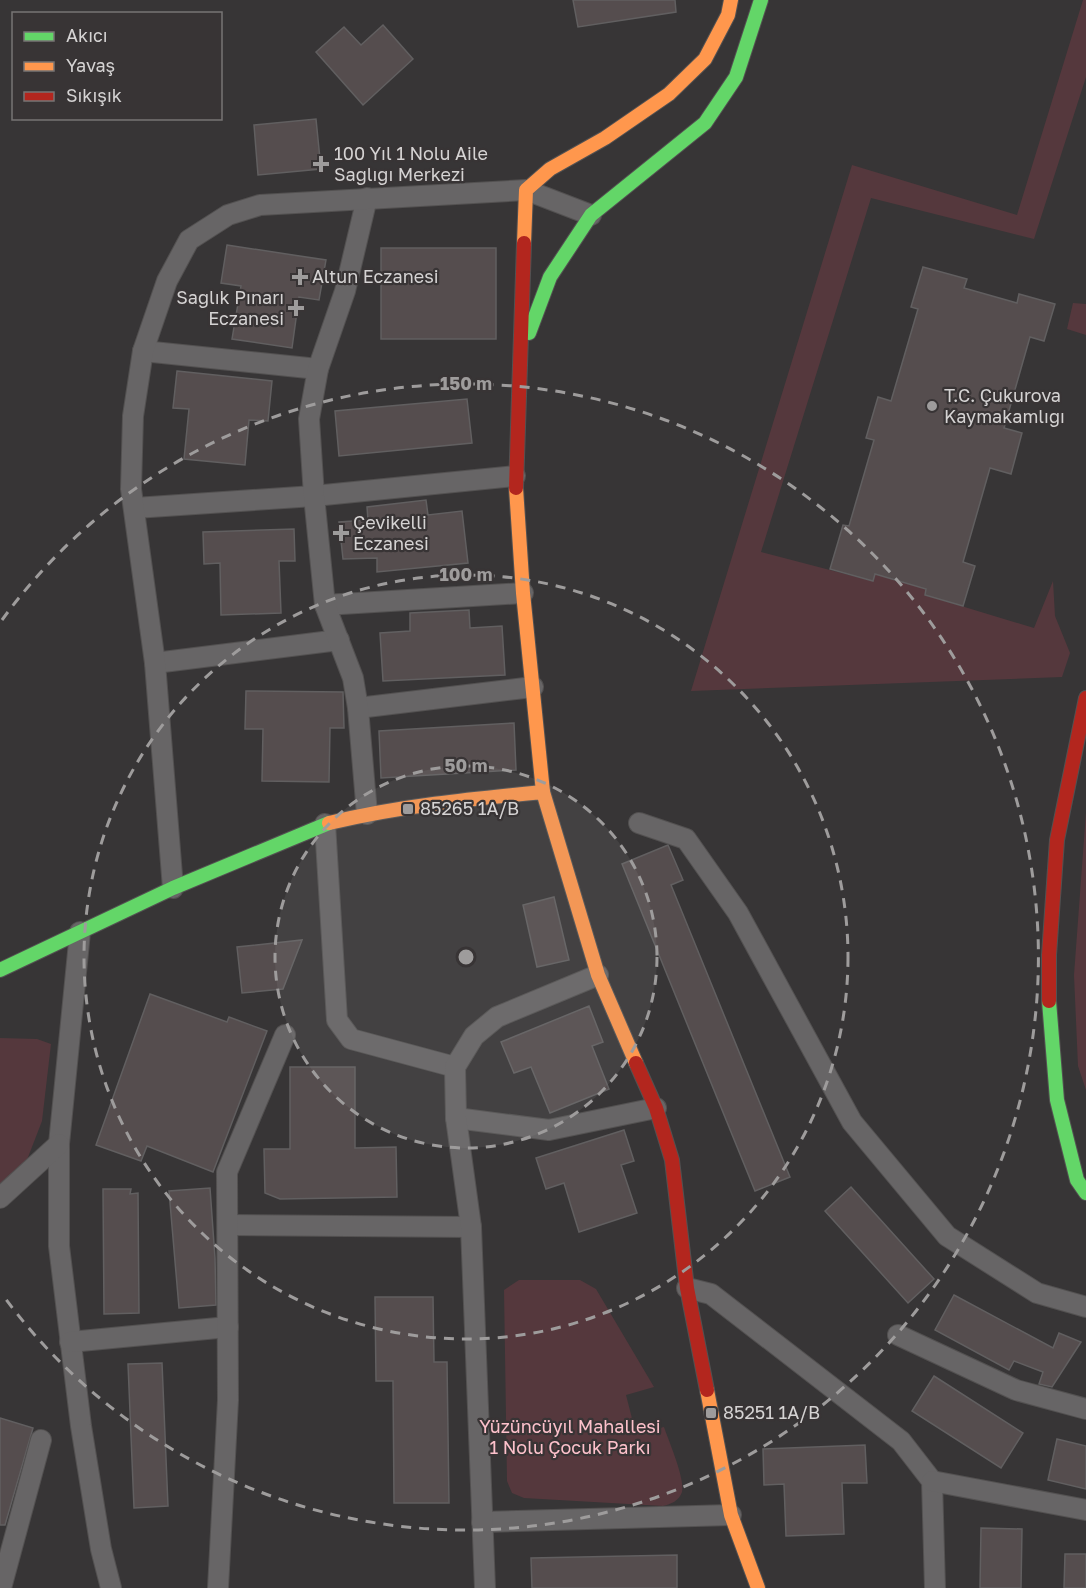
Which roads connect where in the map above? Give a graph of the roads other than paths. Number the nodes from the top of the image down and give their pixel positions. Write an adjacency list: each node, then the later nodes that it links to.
1 (731, 0): 3 (street)
2 (761, 0): 5 (street)
3 (526, 190): 4 (street); 5 (street); 7 (street)
4 (367, 198): 6 (street); 8 (street)
5 (591, 215): 7 (street)
6 (143, 351): 8 (street); 11 (street)
7 (520, 358): 9 (street)
8 (318, 369): 10 (street)
9 (515, 476): 10 (street); 12 (street)
10 (314, 496): 11 (street); 13 (street)
11 (135, 508): 15 (street)
12 (523, 593): 13 (street); 16 (street)
13 (325, 605): 14 (street)
14 (339, 640): 15 (street); 18 (street)
15 (155, 663): 23 (street)
16 (533, 687): 18 (street); 19 (street)
17 (1086, 698): 32 (street)
18 (358, 708): 20 (street)
19 (543, 792): 20 (street); 26 (street)
20 (367, 814): 22 (street)
21 (639, 823): 37 (street)
22 (325, 824): 23 (street); 28 (street)
23 (173, 888): 24 (street)
24 (80, 932): 25 (street); 31 (street)
25 (0, 970)
26 (598, 975): 28 (street); 29 (street)
27 (285, 1035): 34 (street)
28 (455, 1066): 30 (street)
29 (656, 1108): 30 (street); 36 (street)
30 (456, 1118): 35 (street)
31 (59, 1144): 33 (street); 40 (street)
32 (1086, 1193)
33 (0, 1198)
34 (228, 1225): 35 (street); 38 (street)
35 (471, 1227): 46 (street)
36 (687, 1288): 43 (street); 45 (street)
37 (1086, 1307)
38 (228, 1327): 40 (street); 49 (street)
39 (898, 1335): 41 (street)
40 (70, 1342): 48 (street)
41 (1086, 1409)
42 (41, 1440): 47 (street)
43 (932, 1481): 44 (street); 52 (street)
44 (1086, 1509)
45 (731, 1515): 46 (street); 51 (street)
46 (482, 1522): 50 (street)
47 (1, 1588)
48 (111, 1588)
49 (218, 1588)
50 (485, 1588)
51 (758, 1588)
52 (935, 1588)

